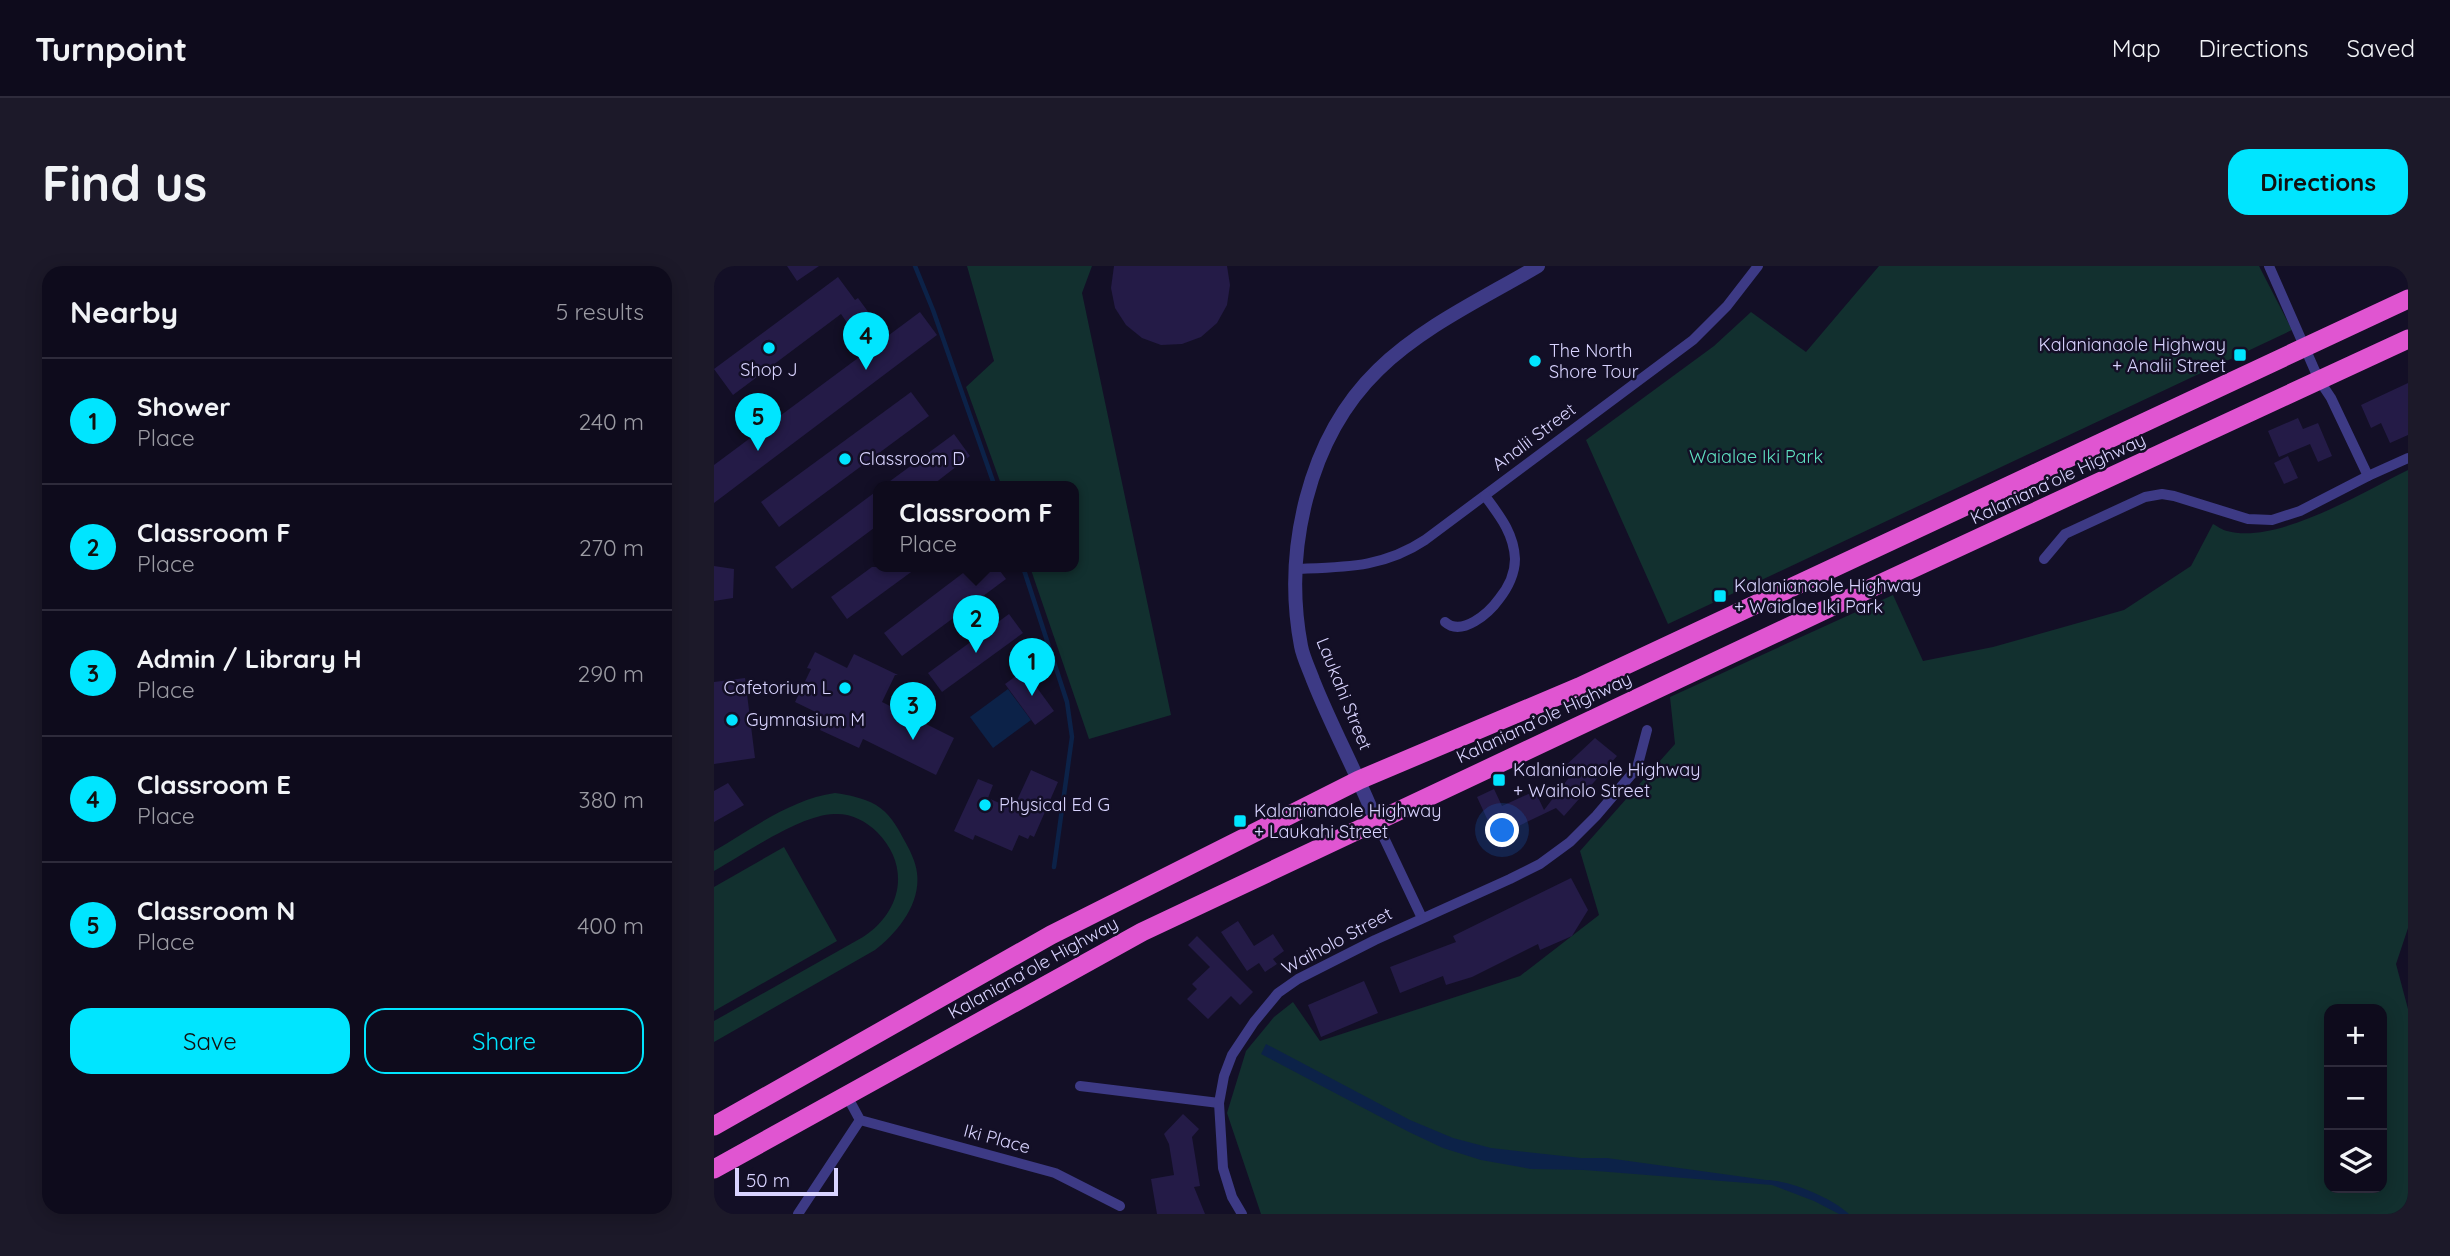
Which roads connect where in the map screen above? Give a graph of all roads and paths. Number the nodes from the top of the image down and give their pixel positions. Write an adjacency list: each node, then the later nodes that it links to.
1 (1538, 266): 12 (street, Laukahi Street)
2 (1758, 266): 10 (street, Analii Street)
3 (2269, 266): 6 (street)
4 (2408, 299): 6 (highway, Kalaniana’ole Highway)
5 (2408, 339): 7 (highway, Kalaniana’ole Highway)
6 (2305, 347): 7 (street); 15 (highway, Kalaniana’ole Highway)
7 (2319, 380): 9 (street); 16 (highway, Kalaniana’ole Highway)
8 (2408, 458): 9 (street)
9 (2368, 475): 11 (street)
10 (1485, 496): 12 (street, Analii Street); 13 (street)
11 (2044, 559)
12 (1295, 569): 15 (street, Laukahi Street)
13 (1446, 622)
14 (1647, 730): 17 (street)
15 (1359, 780): 16 (street, Laukahi Street); 22 (highway, Kalaniana’ole Highway)
16 (1376, 821): 17 (street, Waiholo Street); 19 (highway, Kalaniana’ole Highway)
17 (1422, 918): 20 (street, Waiholo Street)
18 (1080, 1086): 20 (street)
19 (847, 1096): 21 (street); 23 (highway, Kalaniana’ole Highway)
20 (1219, 1103): 26 (street, Waiholo Street)
21 (860, 1120): 24 (street, Iki Place); 25 (street)
22 (714, 1126)
23 (714, 1169)
24 (1120, 1206)
25 (798, 1214)
26 (1242, 1214)

